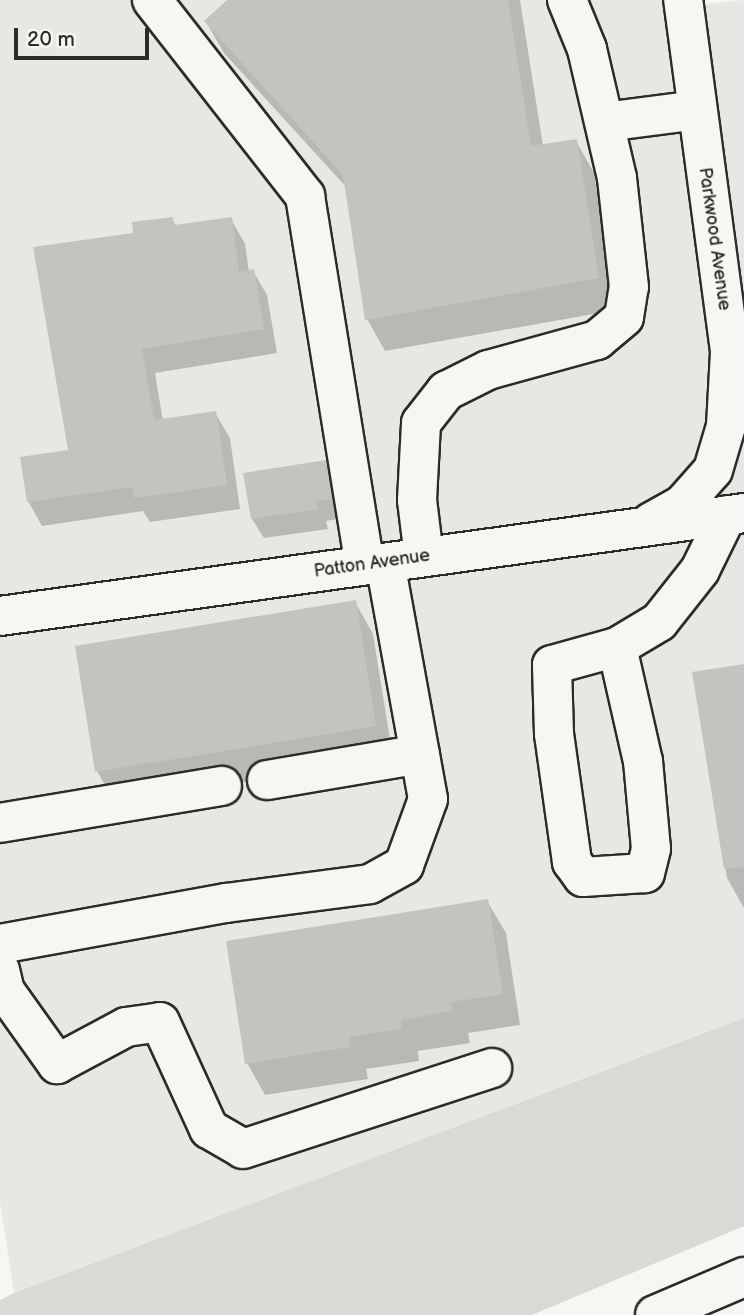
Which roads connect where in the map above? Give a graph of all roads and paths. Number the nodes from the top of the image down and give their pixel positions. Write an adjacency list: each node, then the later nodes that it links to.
1 (152, 0): 9 (main road)
2 (567, 0): 5 (main road)
3 (683, 0): 4 (main road, Parkwood Avenue)
4 (697, 110): 5 (main road); 7 (main road, Parkwood Avenue)
5 (605, 122): 8 (main road)
6 (735, 514): 7 (main road, Patton Avenue); 11 (main road)
7 (643, 527): 8 (main road, Patton Avenue)
8 (424, 557): 9 (main road, Patton Avenue)
9 (375, 564): 10 (main road, Patton Avenue); 12 (main road)
10 (0, 616)
11 (617, 647): 11 (main road)
12 (420, 754): 13 (main road); 16 (main road)
13 (267, 780)
14 (222, 786): 15 (main road)
15 (0, 823)
16 (0, 944)
17 (0, 970): 18 (main road)
18 (492, 1068)
19 (744, 1277): 20 (main road)
20 (655, 1315)

